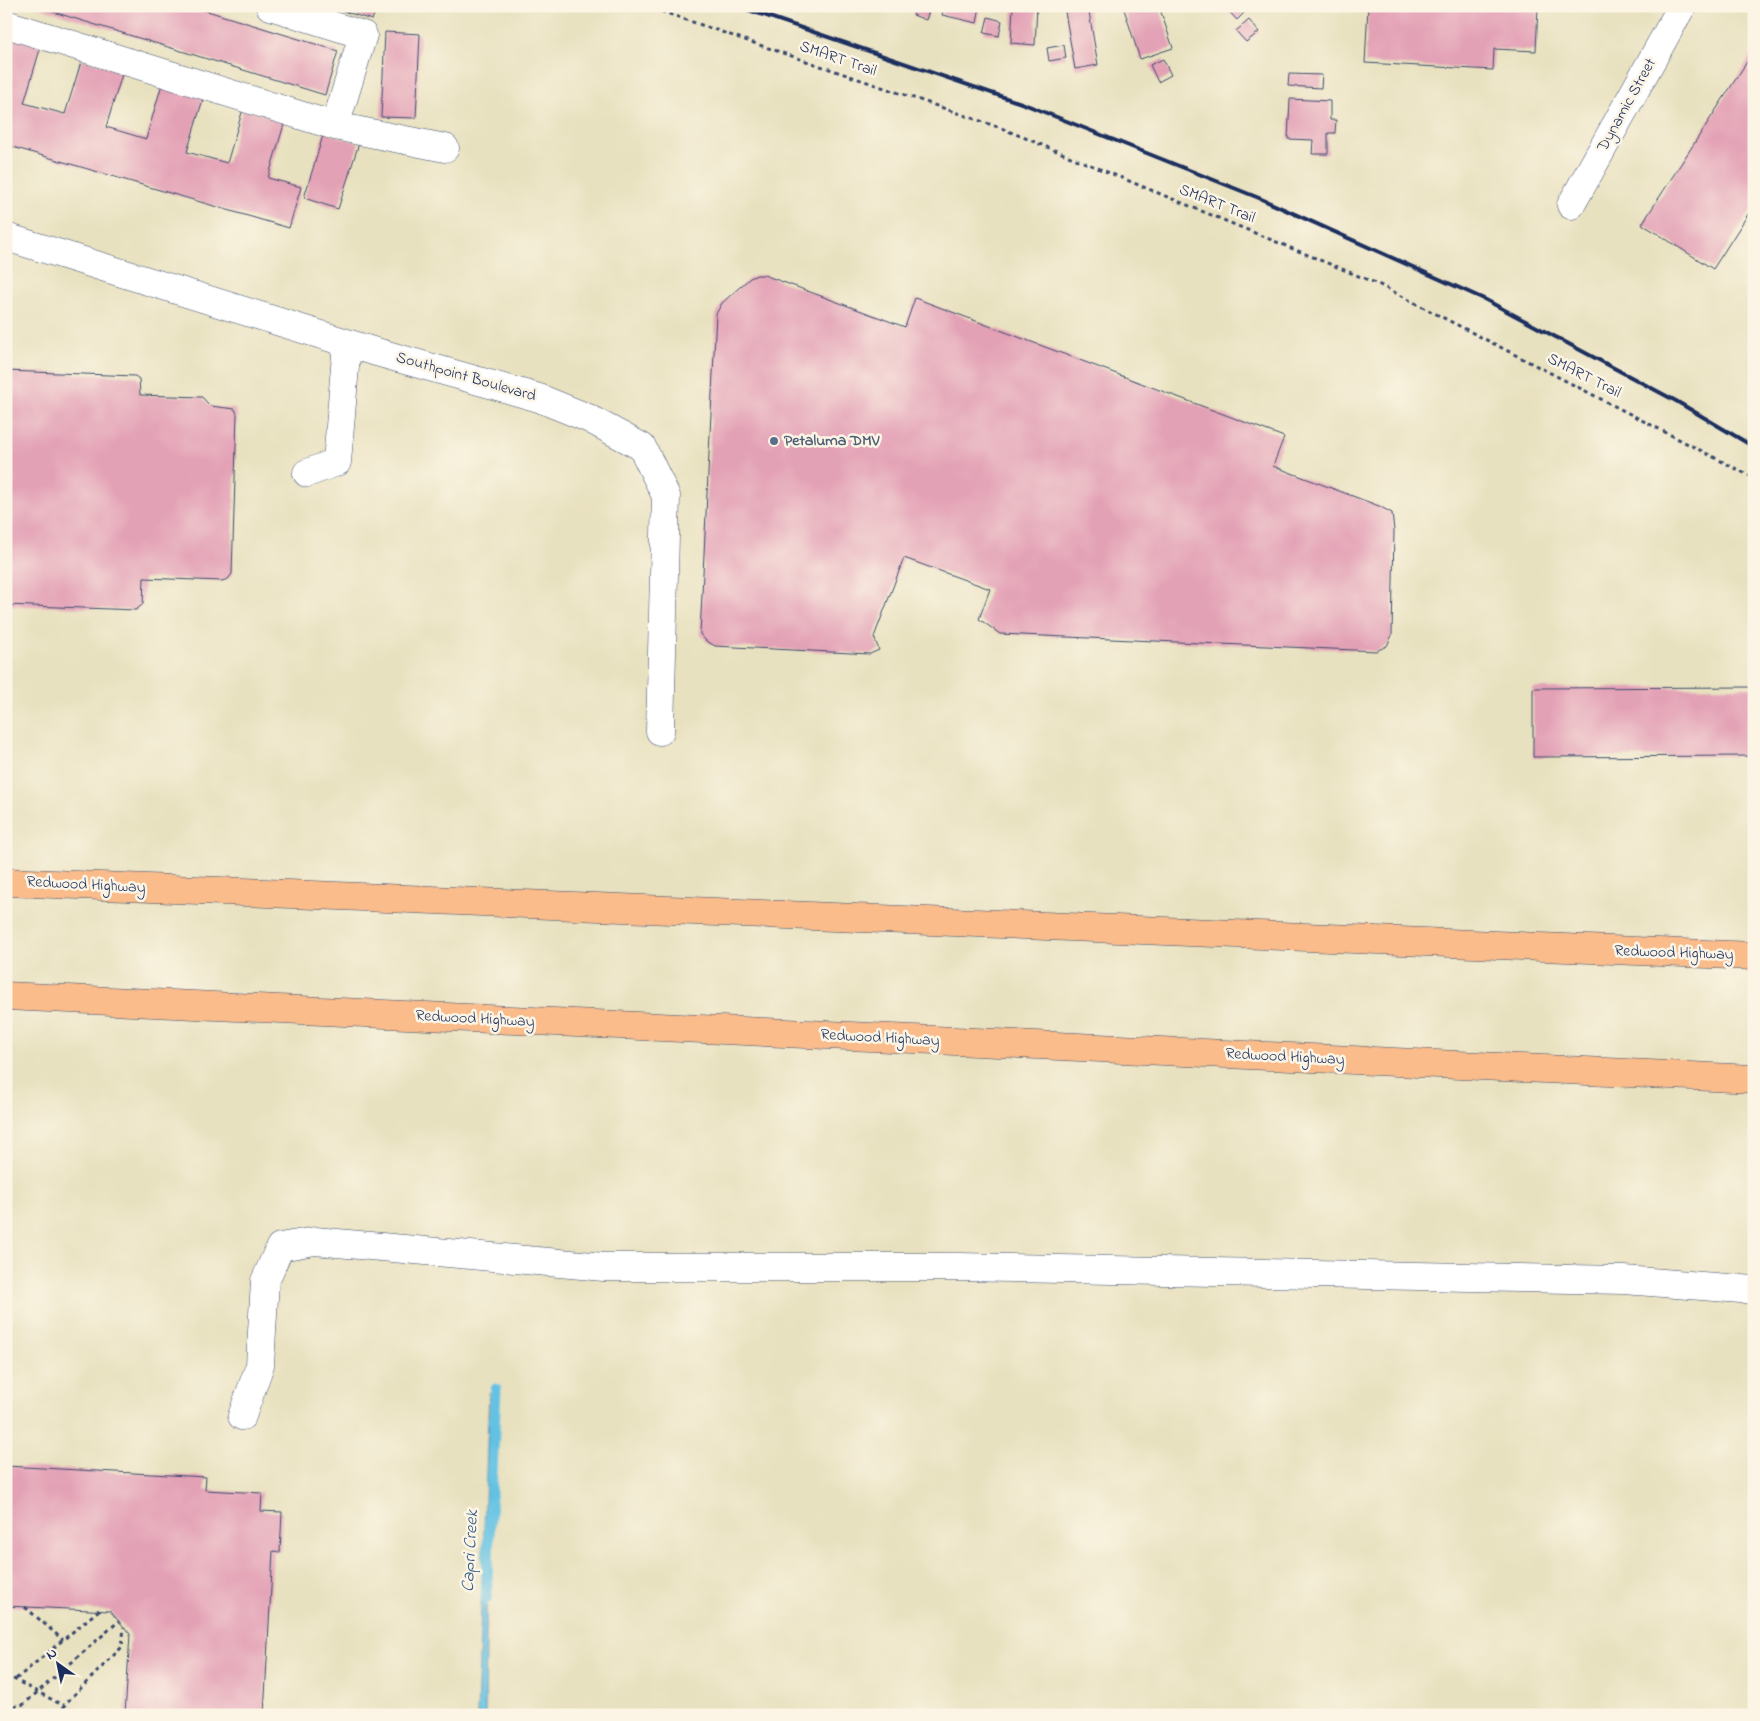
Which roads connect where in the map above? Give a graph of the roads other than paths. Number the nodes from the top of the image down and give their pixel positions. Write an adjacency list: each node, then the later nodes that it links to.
1 (270, 6): 4 (street)
2 (1682, 6): 6 (street, Dynamic Street)
3 (6, 24): 4 (street)
4 (335, 126): 5 (street)
5 (445, 148)
6 (1571, 205)
7 (6, 237): 8 (street, Southpoint Boulevard)
8 (347, 343): 9 (street); 10 (street, Southpoint Boulevard)
9 (307, 473)
10 (660, 731)
11 (6, 882): 12 (highway, Redwood Highway)
12 (1754, 956)
13 (6, 996): 14 (highway, Redwood Highway)
14 (1754, 1080)
15 (1754, 1290): 16 (street)
16 (242, 1416)

